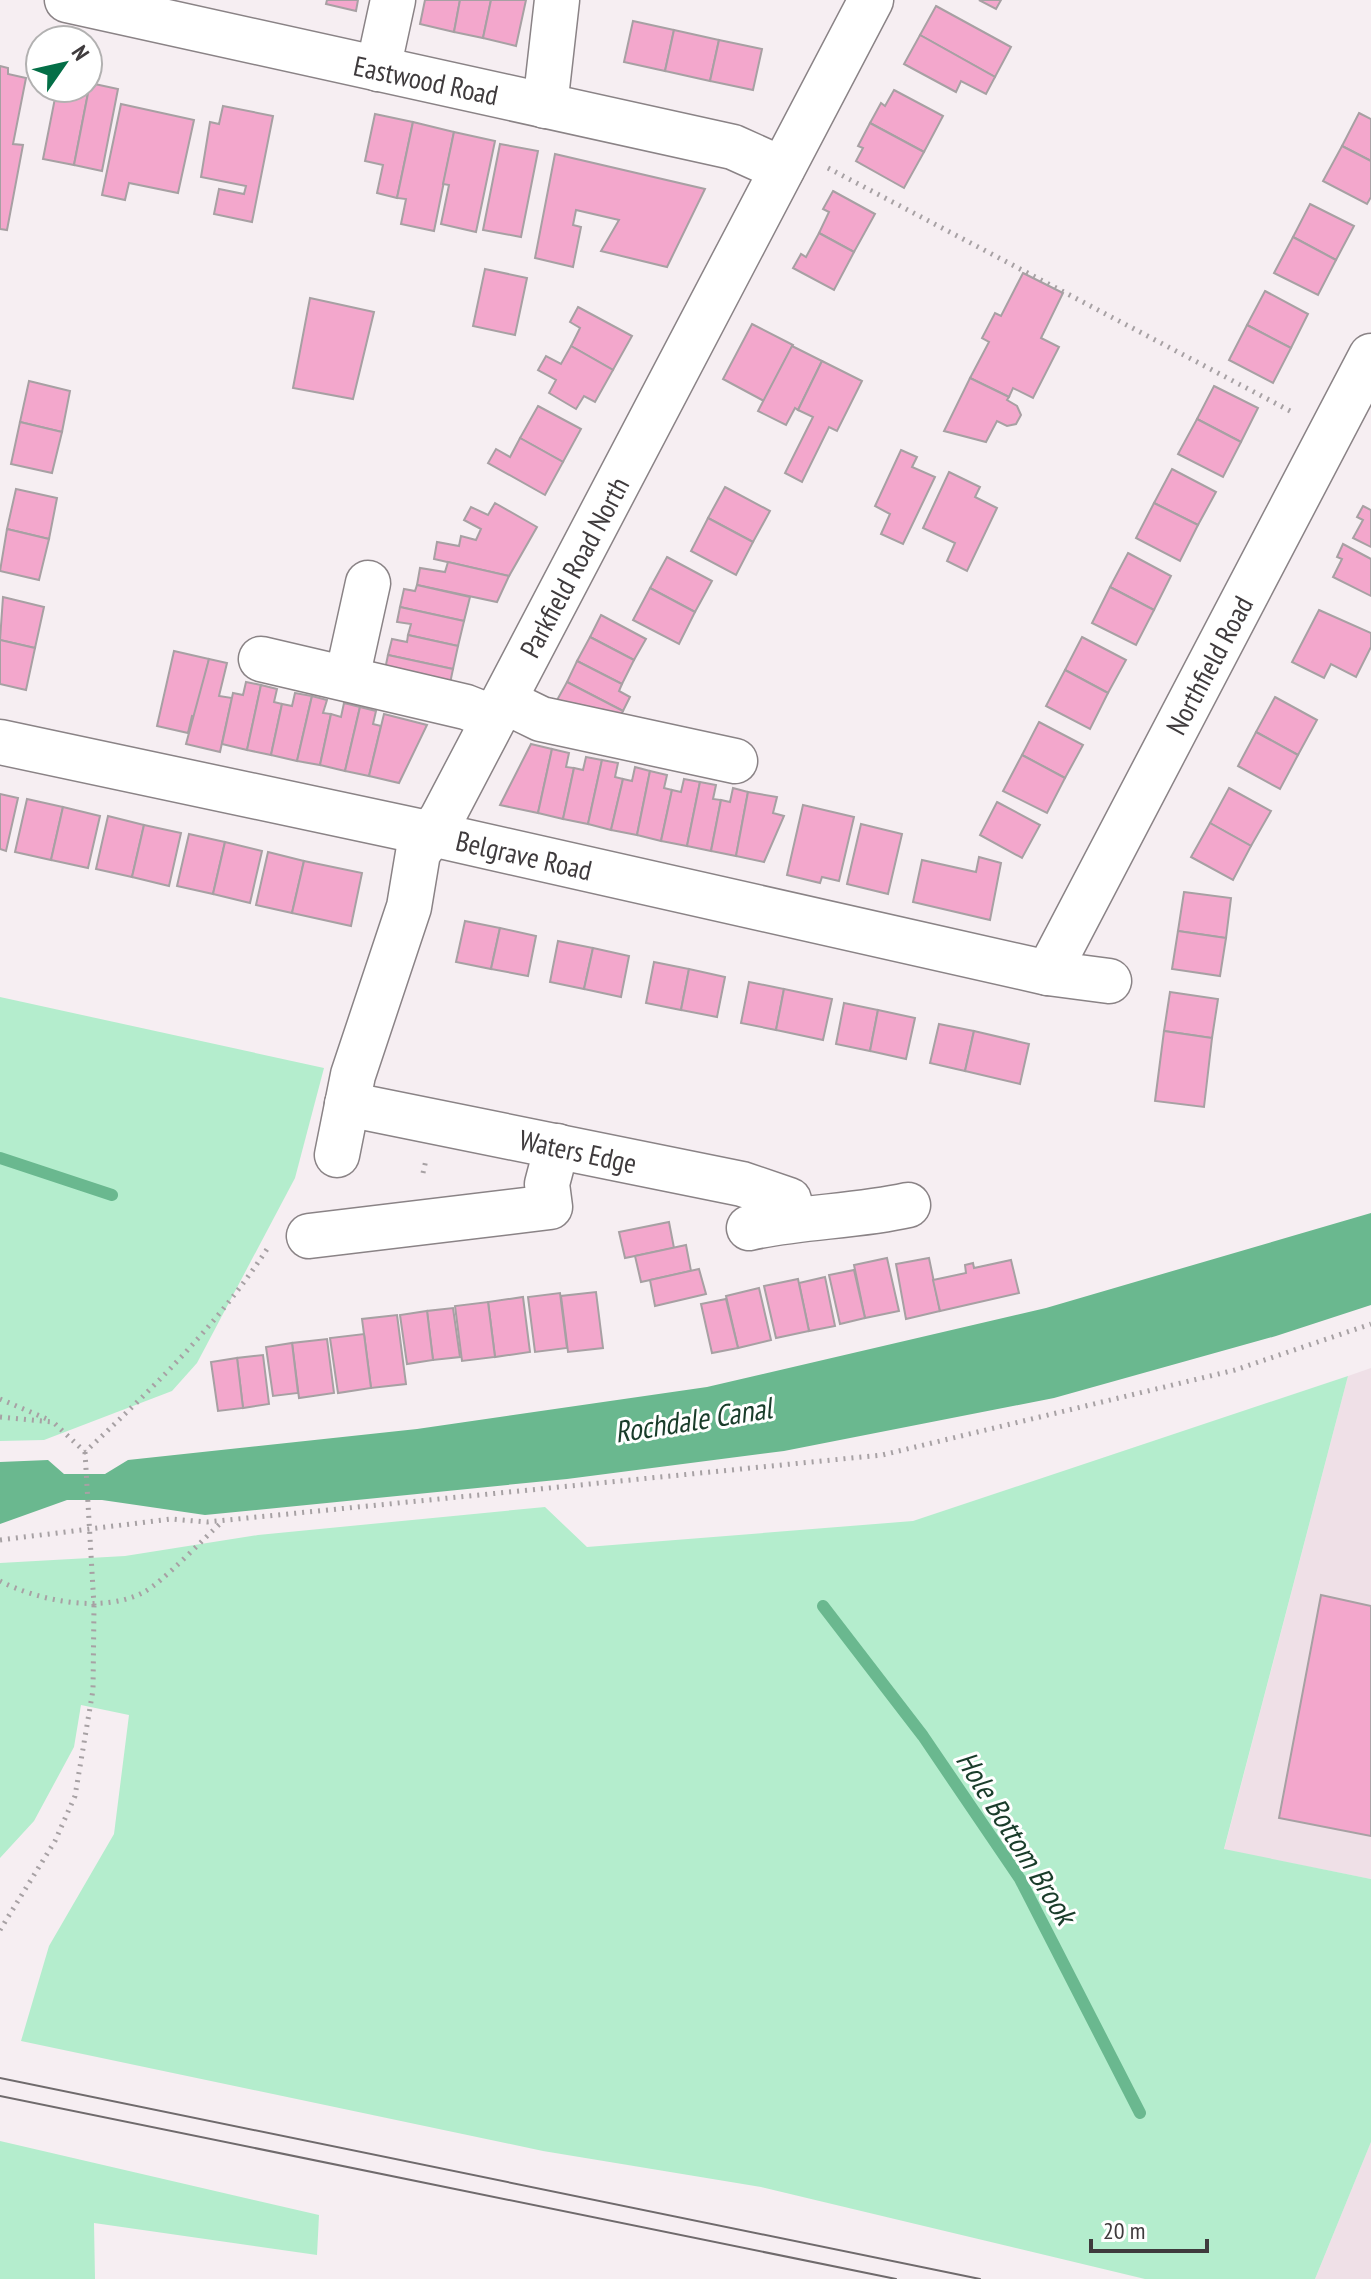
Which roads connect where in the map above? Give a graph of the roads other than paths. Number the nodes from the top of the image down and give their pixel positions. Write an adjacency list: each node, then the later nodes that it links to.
1 (393, 0): 5 (street)
2 (557, 0): 6 (street)
3 (871, 0): 7 (street, Parkfield Road North)
4 (85, 2): 5 (street, Eastwood Road)
5 (378, 69): 6 (street, Eastwood Road)
6 (545, 106): 7 (street, Eastwood Road)
7 (800, 166): 12 (street, Parkfield Road North)
8 (1371, 356): 16 (street, Northfield Road)
9 (368, 583): 11 (street)
10 (261, 659): 11 (street)
11 (347, 678): 12 (street)
12 (499, 710): 14 (street); 15 (street, Parkfield Road North)
13 (0, 742): 15 (street, Belgrave Road)
14 (735, 761)
15 (432, 834): 16 (street, Belgrave Road); 18 (street, Parkfield Road North)
16 (1048, 973): 17 (street, Belgrave Road)
17 (1109, 981)
18 (347, 1104): 19 (street, Waters Edge); 20 (street, Parkfield Road North)
19 (557, 1146): 22 (street, Waters Edge); 24 (street)
20 (337, 1155)
21 (908, 1205): 22 (street)
22 (793, 1218): 23 (street)
23 (749, 1228)
24 (291, 1238)

